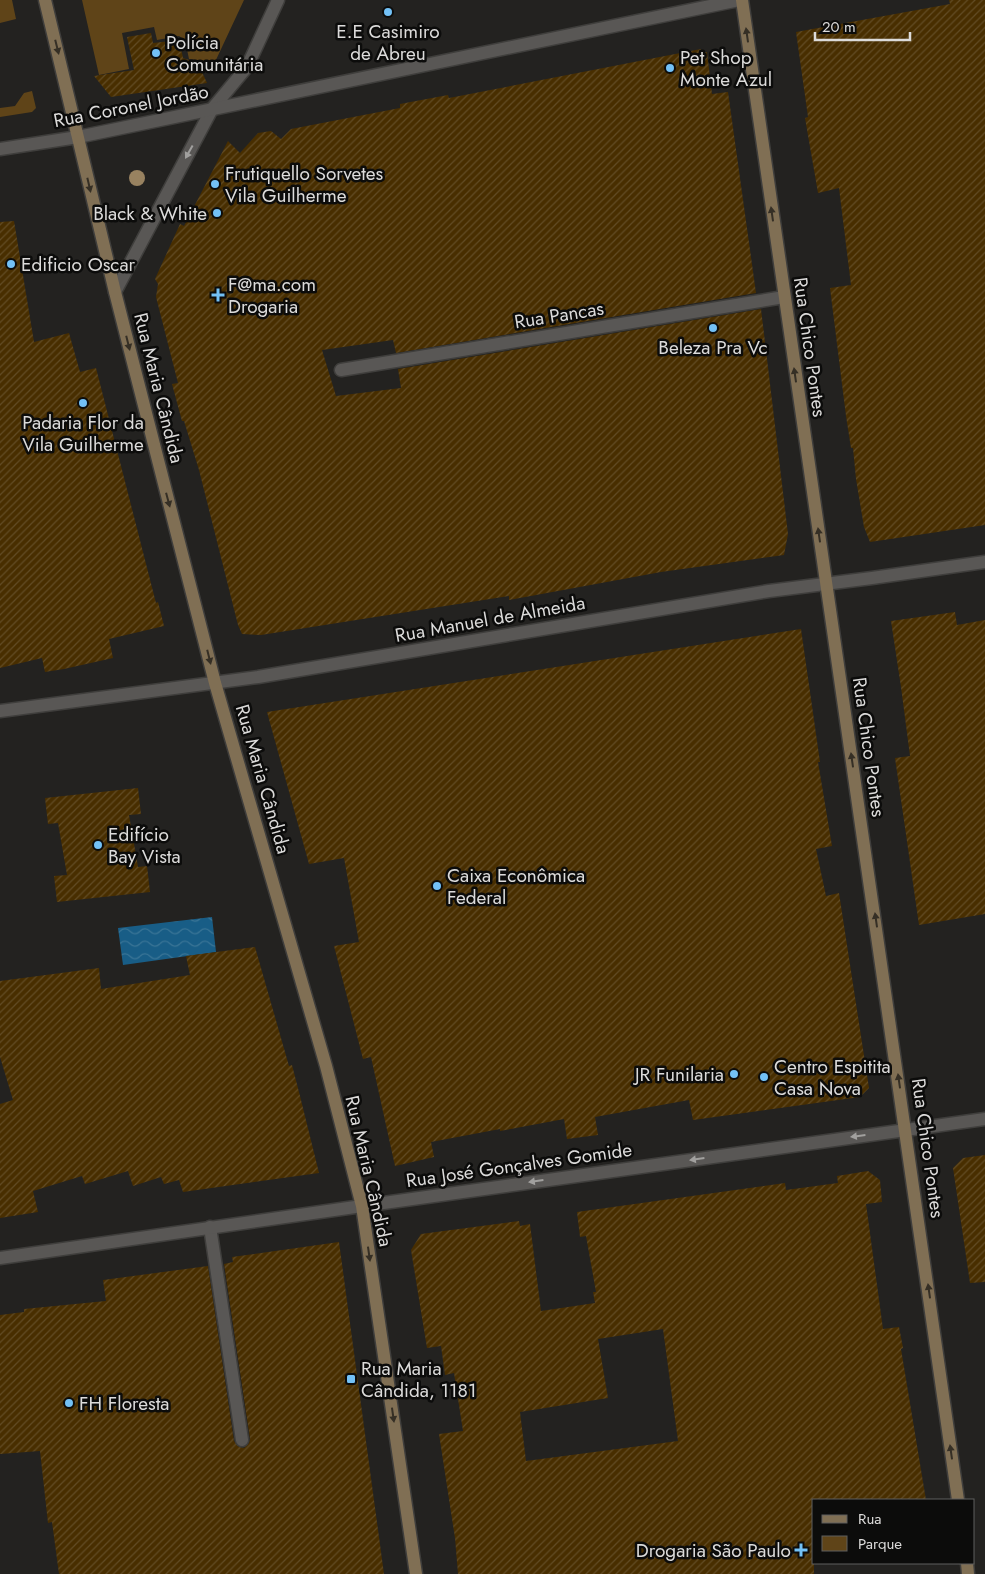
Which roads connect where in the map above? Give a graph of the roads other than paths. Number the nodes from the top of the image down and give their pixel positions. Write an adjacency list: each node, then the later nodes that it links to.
1 (45, 0): 5 (main road, Rua Maria Cândida, one-way to 5)
2 (278, 0): 4 (street)
3 (740, 0): 4 (street, Rua Coronel Jordão); 8 (main road, Rua Chico Pontes, one-way to 3)
4 (212, 109): 5 (street, Rua Coronel Jordão); 7 (street, one-way to 7)
5 (78, 137): 6 (street, Rua Coronel Jordão); 7 (main road, Rua Maria Cândida, one-way to 7)
6 (0, 149)
7 (115, 292): 12 (main road, Rua Maria Cândida, one-way to 12)
8 (784, 298): 9 (street, Rua Pancas); 11 (main road, Rua Chico Pontes, one-way to 8)
9 (341, 370)
10 (985, 562): 11 (street, Rua Manuel de Almeida)
11 (826, 584): 12 (street, Rua Manuel de Almeida); 15 (main road, Rua Chico Pontes, one-way to 11)
12 (216, 682): 13 (street, Rua Manuel de Almeida); 16 (main road, Rua Maria Cândida)
13 (0, 711)
14 (985, 1119): 15 (street, Rua José Gonçalves Gomide)
15 (906, 1129): 16 (street, Rua José Gonçalves Gomide, one-way to 16); 20 (main road, Rua Chico Pontes, one-way to 15)
16 (362, 1206): 17 (street, Rua José Gonçalves Gomide); 21 (main road, Rua Maria Cândida, one-way to 21)
17 (210, 1227): 18 (street, Rua José Gonçalves Gomide); 19 (street)
18 (0, 1258)
19 (242, 1440)
20 (958, 1499)
21 (416, 1574)

